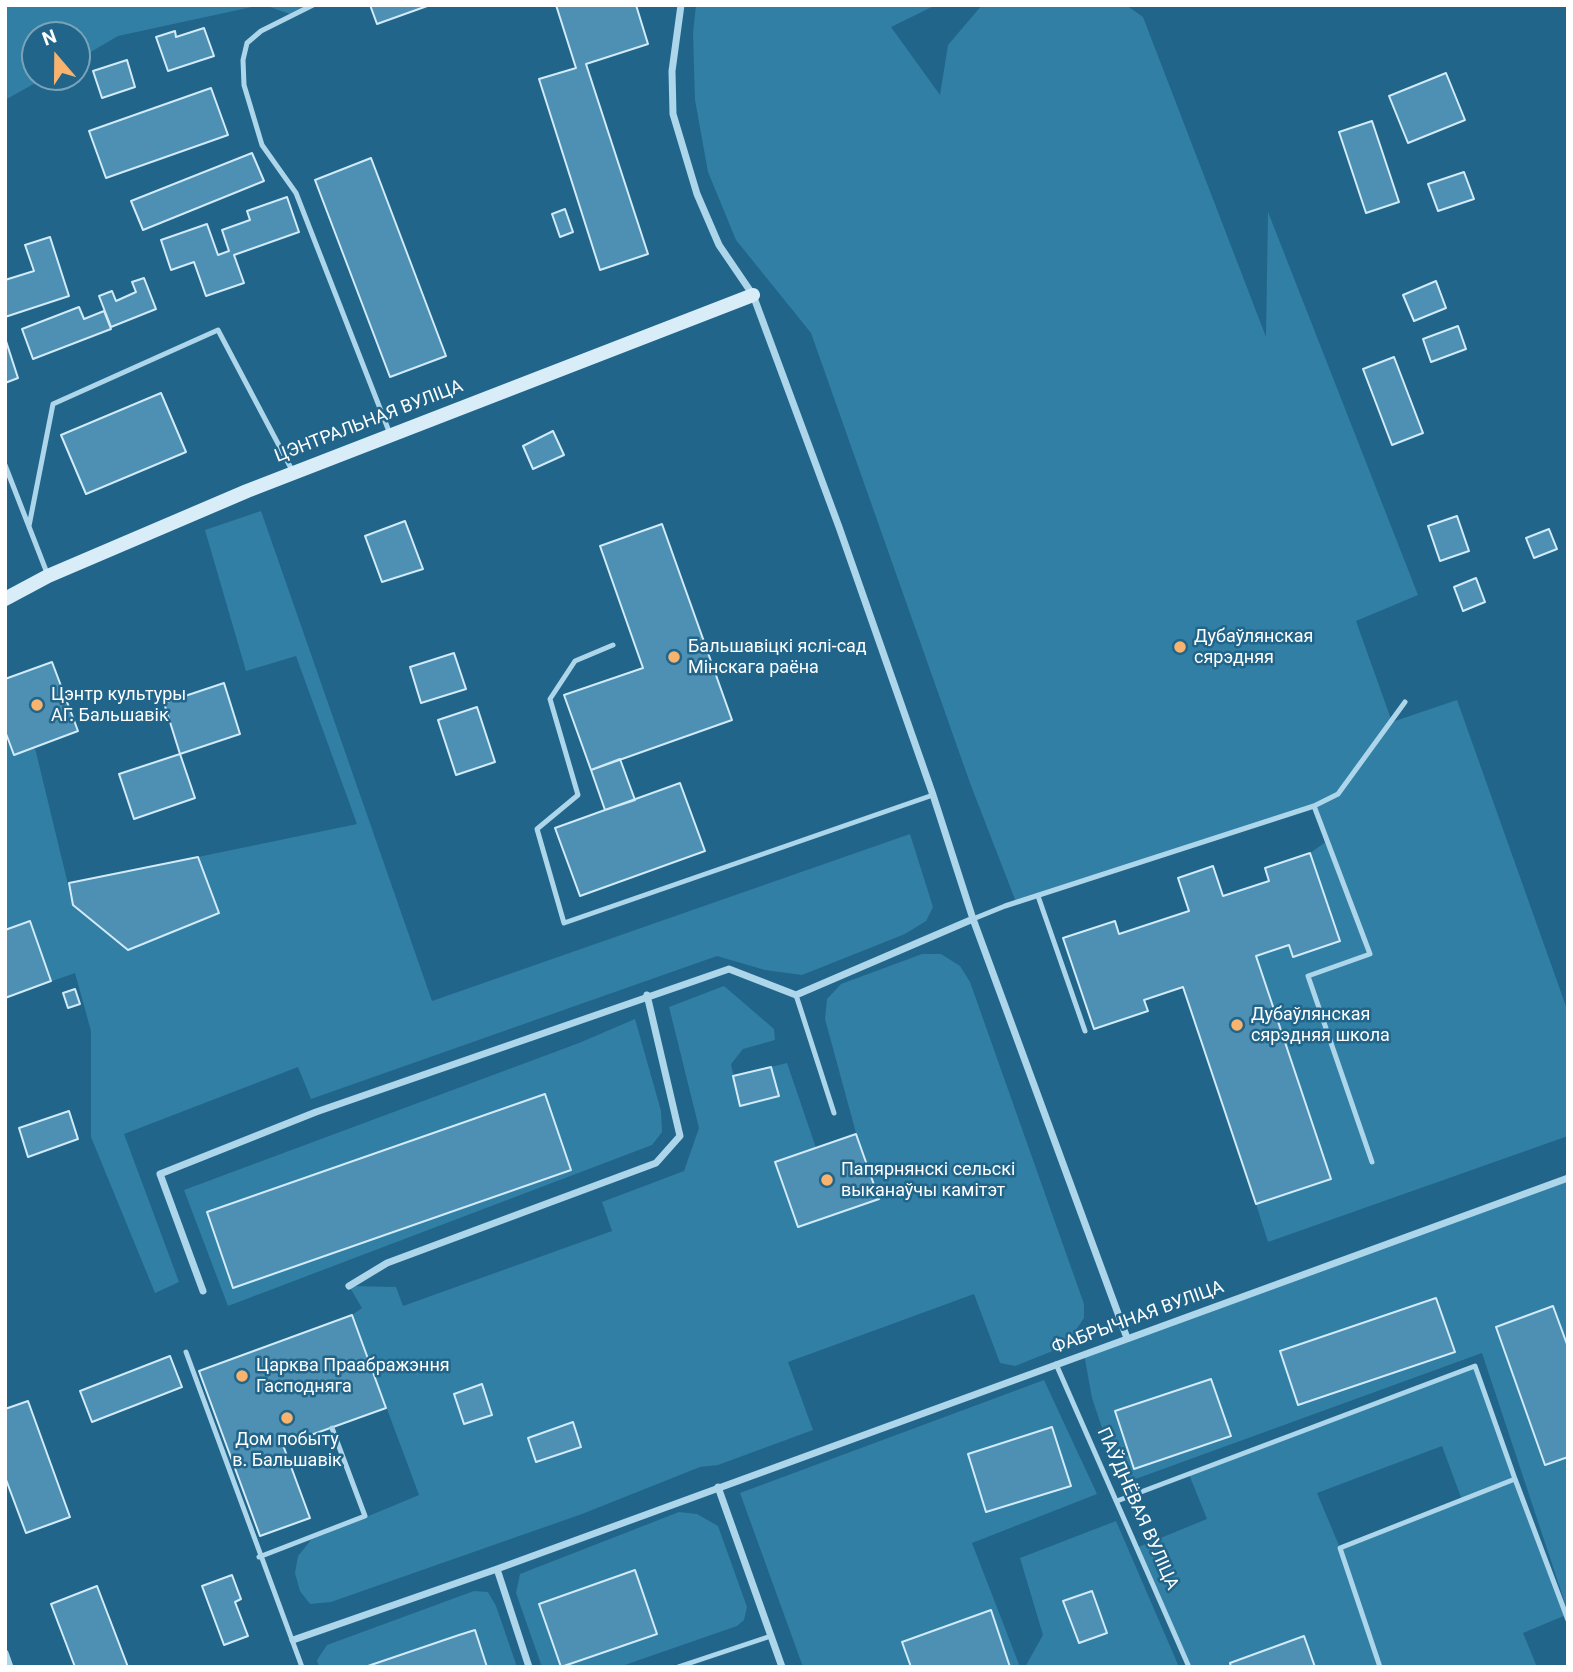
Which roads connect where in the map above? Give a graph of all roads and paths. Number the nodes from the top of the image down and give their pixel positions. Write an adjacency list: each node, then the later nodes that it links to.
1 (313, 5): 4 (lane)
2 (681, 5): 3 (street)
3 (752, 295): 4 (street, ЦЭНТРАЛЬНАЯ ВУЛІЦА); 12 (street)
4 (390, 434): 6 (street, ЦЭНТРАЛЬНАЯ ВУЛІЦА)
5 (5, 466): 7 (lane)
6 (294, 472): 7 (lane); 8 (street, ЦЭНТРАЛЬНАЯ ВУЛІЦА)
7 (29, 526): 8 (lane)
8 (48, 576): 9 (street, ЦЭНТРАЛЬНАЯ ВУЛІЦА)
9 (5, 599)
10 (613, 645): 12 (lane)
11 (1405, 702): 13 (lane)
12 (933, 795): 15 (street)
13 (1314, 806): 14 (lane); 20 (lane)
14 (1038, 896): 15 (lane); 18 (lane)
15 (973, 919): 17 (street); 24 (street)
16 (647, 995): 17 (street); 22 (street); 23 (street)
17 (796, 995): 19 (lane)
18 (1085, 1031)
19 (834, 1113)
20 (1372, 1162)
21 (1568, 1178): 24 (street, ФАБРЫЧНАЯ ВУЛІЦА)
22 (349, 1286)
23 (203, 1291)
24 (1127, 1338): 26 (street, ФАБРЫЧНАЯ ВУЛІЦА)
25 (186, 1352): 31 (lane)
26 (1056, 1364): 29 (street, ФАБРЫЧНАЯ ВУЛІЦА); 30 (lane, ПАЎДНЁВАЯ ВУЛІЦА)
27 (332, 1428): 31 (lane)
28 (1515, 1479): 30 (lane); 33 (lane); 43 (lane)
29 (718, 1487): 32 (street, ФАБРЫЧНАЯ ВУЛІЦА); 34 (street)
30 (1117, 1501): 42 (lane, ПАЎДНЁВАЯ ВУЛІЦА)
31 (259, 1557): 35 (lane)
32 (497, 1569): 35 (street, ФАБРЫЧНАЯ ВУЛІЦА); 39 (street)
33 (1568, 1619)
34 (771, 1636): 40 (lane); 41 (street)
35 (293, 1640): 38 (lane)
36 (5, 1653): 37 (street)
37 (10, 1667)
38 (302, 1667)
39 (529, 1667)
40 (678, 1667)
41 (782, 1667)
42 (1189, 1667)
43 (1380, 1667)

